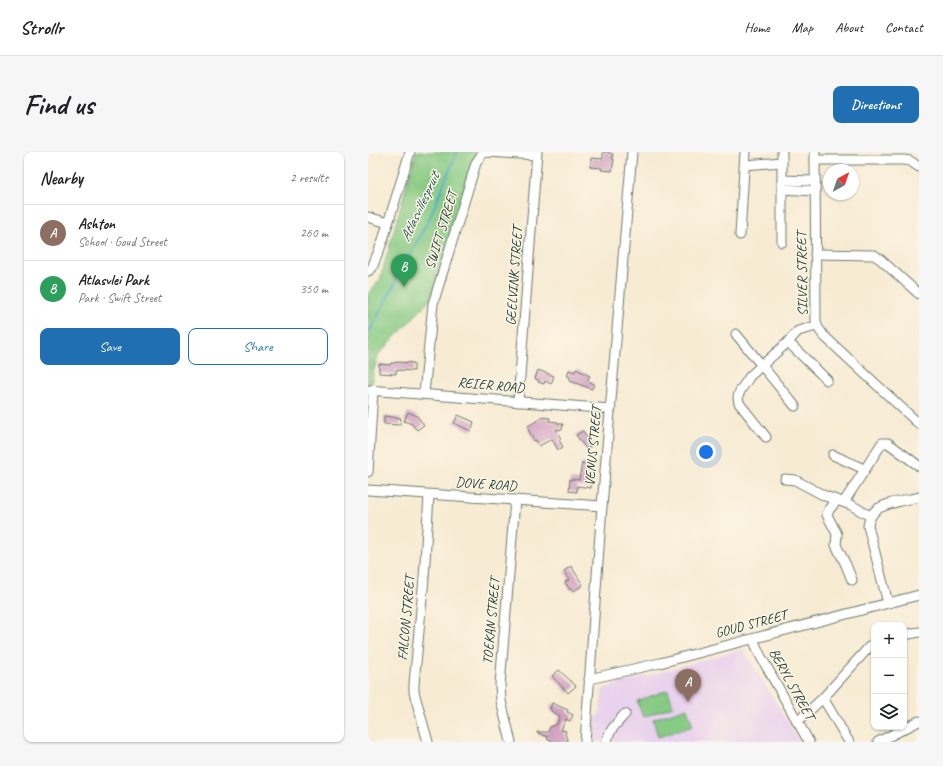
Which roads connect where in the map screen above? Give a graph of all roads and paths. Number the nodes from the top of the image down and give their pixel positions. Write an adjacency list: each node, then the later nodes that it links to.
1 (410, 152): 13 (street)
2 (632, 152): 28 (street, VENUS STREET)
3 (746, 152): 8 (street)
4 (782, 152): 7 (street)
5 (536, 154): 25 (street, SWIFT STREET); 26 (street, GEELVINK STREET)
6 (815, 156): 9 (street); 11 (street, SILVER STREET)
7 (782, 162): 8 (street); 10 (street)
8 (745, 165): 14 (street)
9 (919, 167)
10 (782, 185): 11 (street); 15 (street)
11 (815, 186): 16 (street, SILVER STREET)
12 (368, 217): 13 (street)
13 (388, 223): 17 (street)
14 (740, 236)
15 (782, 242)
16 (815, 254): 18 (street); 19 (street, SILVER STREET)
17 (368, 271)
18 (919, 294)
19 (817, 326): 21 (street); 29 (street, SILVER STREET)
20 (736, 334): 22 (street)
21 (788, 342): 22 (street); 23 (street)
22 (762, 366): 27 (street); 30 (street)
23 (827, 380)
24 (371, 390): 25 (street, REIER ROAD); 34 (street)
25 (424, 394): 26 (street, REIER ROAD)
26 (518, 402): 28 (street, REIER ROAD)
27 (795, 406)
28 (611, 409): 41 (street, VENUS STREET)
29 (919, 424)
30 (766, 437)
31 (833, 455): 33 (street)
32 (919, 466): 33 (street)
33 (864, 469): 40 (street)
34 (368, 472)
35 (785, 479): 40 (street)
36 (368, 490): 37 (street, DOVE ROAD)
37 (429, 495): 39 (street, DOVE ROAD); 57 (street, FALCON STREET)
38 (919, 497): 42 (street)
39 (515, 500): 41 (street, DOVE ROAD); 58 (street, TOEKAN STREET)
40 (841, 501): 42 (street); 43 (street)
41 (602, 506): 50 (street, VENUS STREET)
42 (870, 516): 45 (street)
43 (852, 580)
44 (919, 595): 45 (street, GOUD STREET)
45 (888, 603): 48 (street, GOUD STREET)
46 (919, 632): 47 (street)
47 (907, 634)
48 (752, 639): 50 (street, GOUD STREET); 54 (street, BERYL STREET)
49 (871, 646): 51 (street)
50 (590, 679): 59 (street, VENUS STREET)
51 (823, 698): 54 (street); 62 (street)
52 (625, 714): 60 (street)
53 (919, 721): 55 (street)
54 (797, 722): 61 (street, BERYL STREET)
55 (907, 725)
56 (898, 730): 63 (street)
57 (428, 742)
58 (511, 742)
59 (585, 742)
60 (607, 742)
61 (809, 742)
62 (849, 742)
63 (878, 742)

